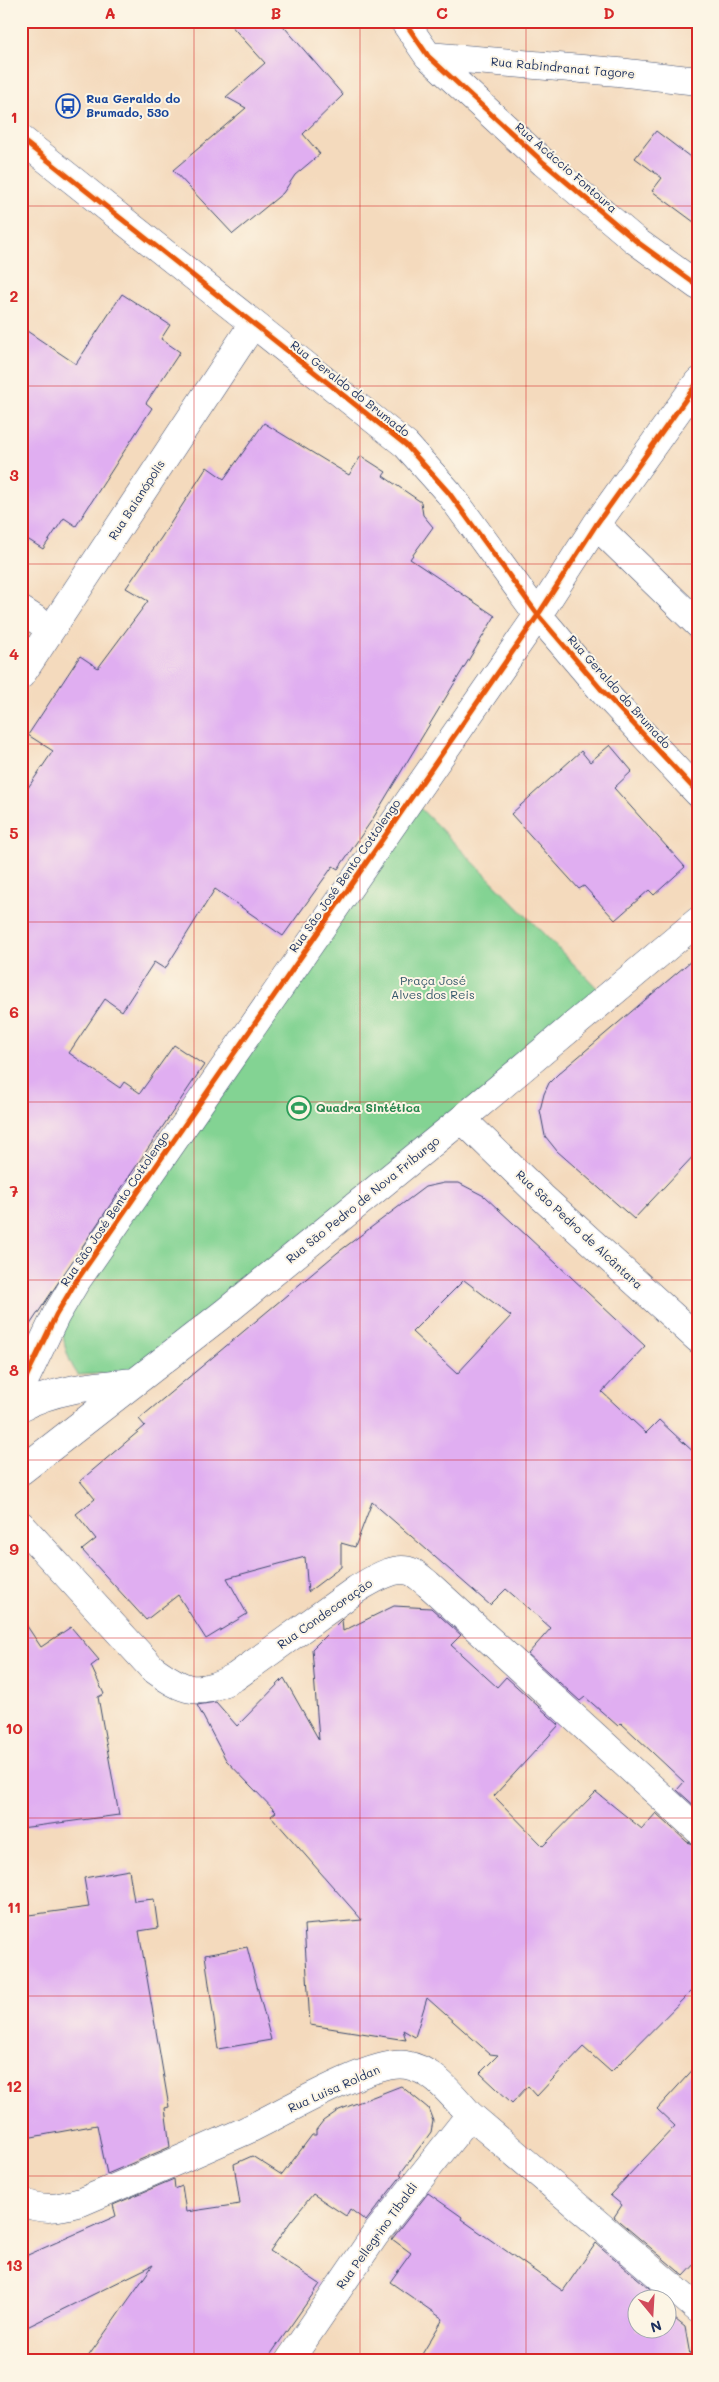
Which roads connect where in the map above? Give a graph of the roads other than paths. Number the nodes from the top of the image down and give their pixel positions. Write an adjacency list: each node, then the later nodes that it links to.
1 (404, 21): 2 (street, Rua Acáccio Fontoura)
2 (428, 56): 3 (street, Rua Rabindranat Tagore); 5 (street, Rua Acáccio Fontoura)
3 (698, 81)
4 (21, 139): 6 (street, Rua Geraldo do Brumado)
5 (698, 286)
6 (253, 324): 10 (street, Rua Geraldo do Brumado); 12 (street, Rua Baianópolis)
7 (698, 382): 8 (street, Rua São José Bento Cottolengo)
8 (596, 525): 10 (street, Rua São José Bento Cottolengo); 11 (street)
9 (21, 610): 12 (street)
10 (538, 615): 14 (street, Rua Geraldo do Brumado); 19 (street, Rua São José Bento Cottolengo)
11 (698, 624)
12 (51, 629): 13 (street, Rua Baianópolis)
13 (21, 675)
14 (698, 793)
15 (698, 921): 16 (street, Rua São Pedro de Nova Friburgo)
16 (462, 1118): 17 (street, Rua São Pedro de Alcântara); 18 (street, Rua São Pedro de Nova Friburgo)
17 (698, 1339)
18 (134, 1382): 20 (street); 21 (street, Rua São Pedro de Nova Friburgo)
19 (21, 1388)
20 (21, 1407)
21 (21, 1471)
22 (21, 1525): 23 (street, Rua Condecoração)
23 (698, 1830)
24 (470, 2115): 25 (street, Rua Luisa Roldan); 26 (street, Rua Luisa Roldan); 27 (street, Rua Pellegrino Tibaldi)
25 (21, 2201)
26 (698, 2309)
27 (289, 2361)

